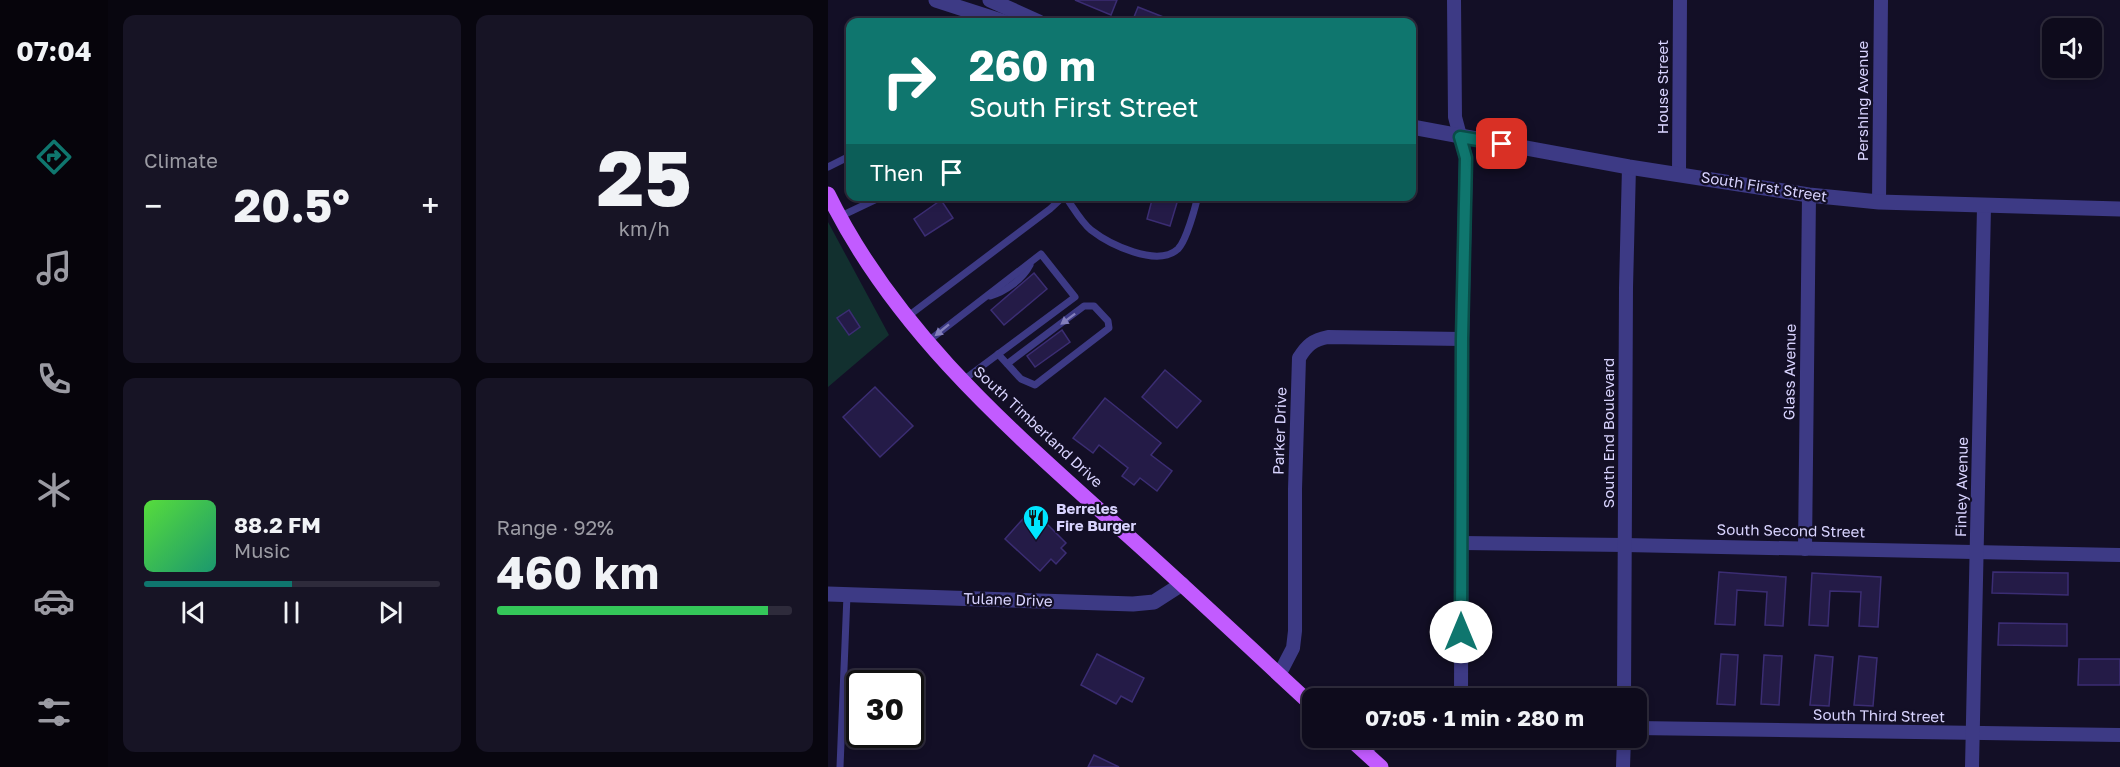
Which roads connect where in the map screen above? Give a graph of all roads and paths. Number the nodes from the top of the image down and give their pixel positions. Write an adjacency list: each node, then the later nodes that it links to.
1 (936, 0): 6 (street)
2 (990, 0): 7 (street)
3 (1454, 0): 9 (street)
4 (1680, 0): 13 (street, House Street)
5 (1881, 0): 20 (street, Pershing Avenue)
6 (972, 17)
7 (1030, 18)
8 (1416, 128): 9 (street, South First Street)
9 (1460, 137): 11 (street, South First Street); 25 (street)
10 (846, 158): 12 (lane)
11 (1629, 166): 13 (street, South First Street); 31 (street, South End Boulevard)
12 (828, 167)
13 (1679, 174): 15 (street, South First Street)
14 (828, 194): 23 (main road, South Timberland Drive)
15 (1809, 195): 20 (street, South First Street); 32 (street, Glass Avenue)
16 (873, 201): 23 (lane)
17 (1058, 201): 24 (lane)
18 (1068, 201): 19 (lane)
19 (1197, 201)
20 (1879, 202): 21 (street, South First Street)
21 (1984, 207): 22 (street, South First Street); 33 (street, Finley Avenue)
22 (2120, 210)
23 (839, 217): 24 (main road, South Timberland Drive)
24 (906, 318): 26 (main road, South Timberland Drive)
25 (1462, 339): 30 (street); 38 (street, Parker Drive)
26 (927, 342): 27 (lane, one-way to 26); 29 (main road, South Timberland Drive)
27 (998, 354): 28 (lane); 29 (lane)
28 (1007, 364): 28 (lane, one-way to 28)
29 (962, 382): 35 (main road, South Timberland Drive)
30 (1462, 543): 31 (street, South Second Street); 39 (street)
31 (1625, 545): 32 (street, South Second Street); 40 (street, South End Boulevard)
32 (1805, 549): 33 (street, South Second Street)
33 (1978, 551): 34 (street, South Second Street); 43 (street, Finley Avenue)
34 (2120, 555)
35 (1182, 584): 37 (street, Tulane Drive); 38 (main road, South Timberland Drive)
36 (828, 594): 37 (street, Tulane Drive)
37 (847, 595): 49 (lane)
38 (1279, 675): 41 (main road, South Timberland Drive)
39 (1461, 688)
40 (1624, 688)
41 (1302, 696)
42 (1647, 728): 43 (street, South Third Street)
43 (1972, 734): 44 (street, South Third Street); 52 (street, Finley Avenue)
44 (2120, 735)
45 (1361, 748): 48 (main road)
46 (1367, 748): 48 (street)
47 (1624, 748): 51 (street)
48 (1364, 751): 50 (main road)
49 (840, 767)
50 (1381, 767)
51 (1623, 767)
52 (1972, 767)

